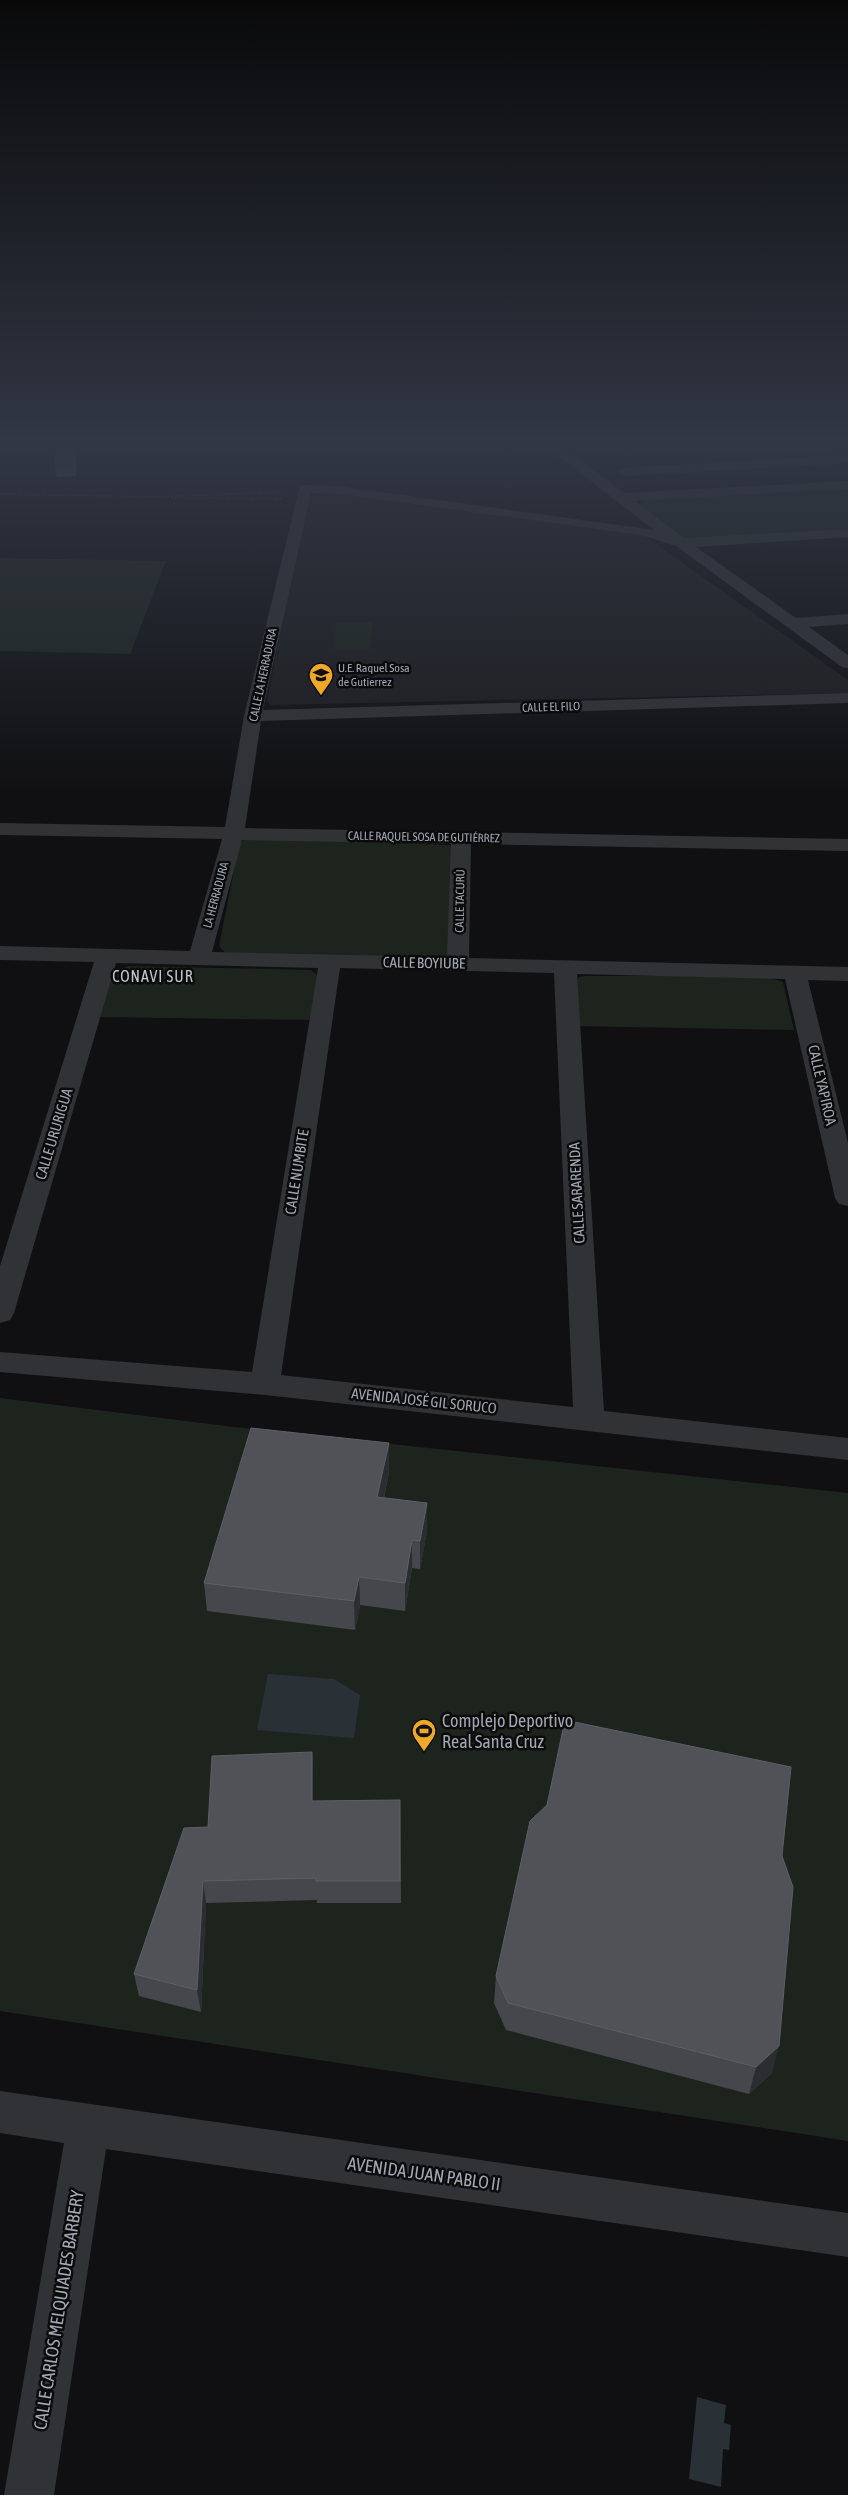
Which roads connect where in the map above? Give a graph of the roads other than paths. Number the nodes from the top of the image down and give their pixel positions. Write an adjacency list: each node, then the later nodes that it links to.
1 (288, 560): 7 (street, CALLE LA HERRADURA)
2 (706, 560): 4 (street)
3 (848, 619): 4 (street)
4 (795, 623): 5 (street)
5 (846, 660)
6 (848, 698): 7 (street, CALLE EL FILO)
7 (253, 716): 9 (street, CALLE LA HERRADURA)
8 (0, 829): 9 (street, CALLE RAQUEL SOSA DE GUTIÉRREZ)
9 (234, 832): 10 (street, CALLE RAQUEL SOSA DE GUTIÉRREZ); 14 (street, LA HERRADURA)
10 (461, 838): 11 (street, CALLE RAQUEL SOSA DE GUTIÉRREZ); 16 (street, CALLE TACURÚ)
11 (848, 844)
12 (0, 953): 13 (street, CALLE BOYIUBE)
13 (107, 955): 14 (street, CALLE BOYIUBE); 21 (street, CALLE URURIGUA)
14 (199, 958): 15 (street, CALLE BOYIUBE)
15 (330, 961): 16 (street, CALLE BOYIUBE); 23 (street, CALLE NUMBITE)
16 (458, 964): 17 (street, CALLE BOYIUBE)
17 (565, 967): 18 (street, CALLE BOYIUBE); 24 (street, CALLE SARARENDA)
18 (795, 972): 19 (street, CALLE BOYIUBE); 20 (street, CALLE YAPIROA)
19 (848, 974)
20 (848, 1198)
21 (0, 1313)
22 (0, 1362): 23 (street, AVENIDA JOSÉ GIL SORUCO)
23 (265, 1384): 24 (street, AVENIDA JOSÉ GIL SORUCO)
24 (589, 1419): 25 (street, AVENIDA JOSÉ GIL SORUCO)
25 (848, 1449)
26 (0, 2112): 27 (street, AVENIDA JUAN PABLO II)
27 (88, 2125): 28 (street, AVENIDA JUAN PABLO II); 29 (street, CALLE CARLOS MELQUIADES BARBERY)
28 (848, 2235)
29 (29, 2495)

